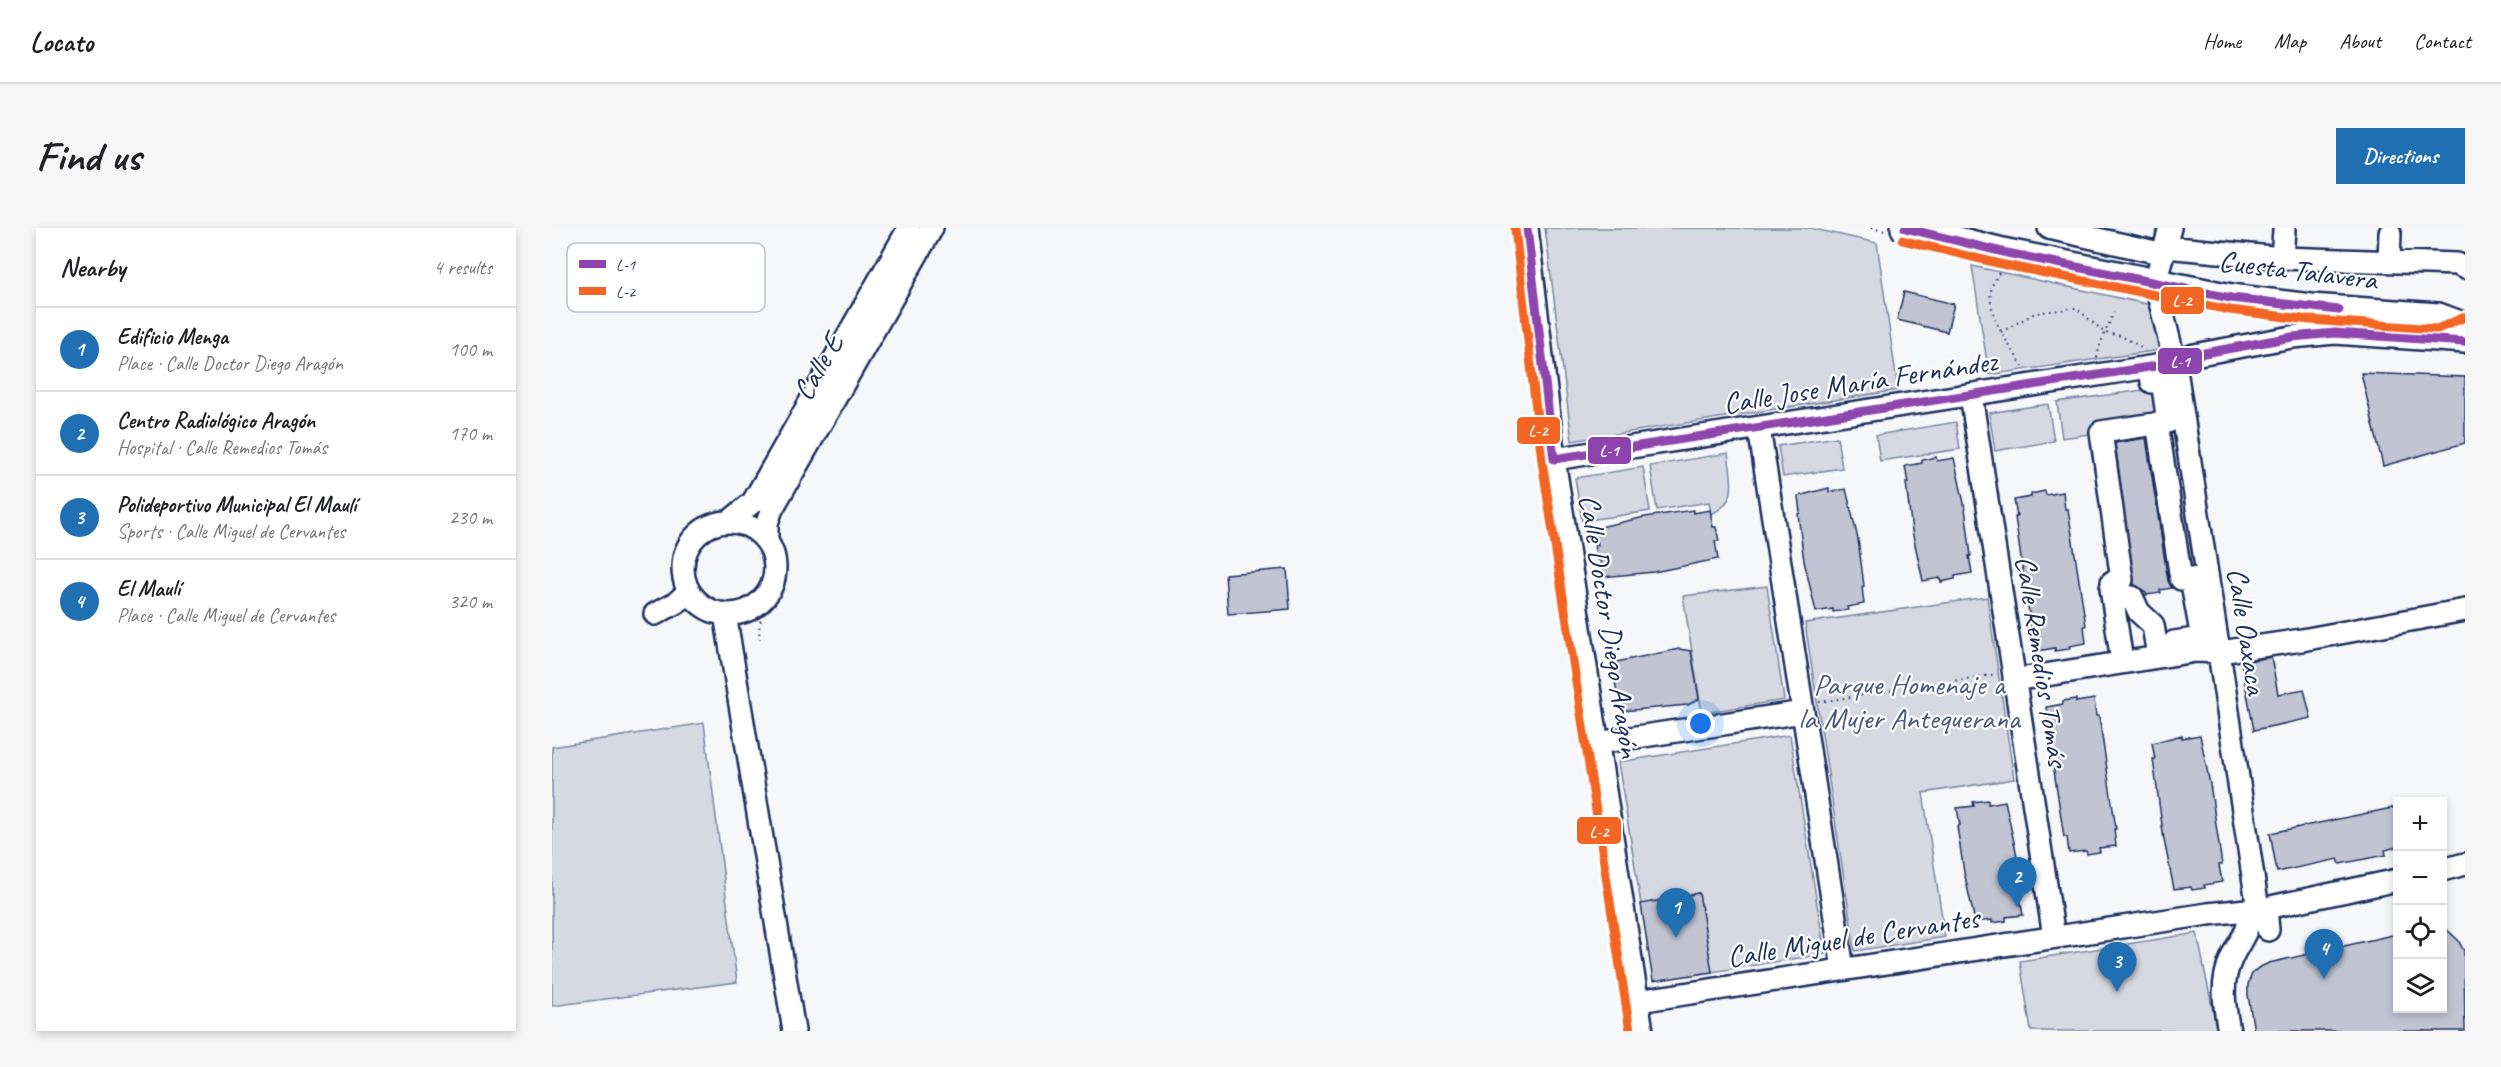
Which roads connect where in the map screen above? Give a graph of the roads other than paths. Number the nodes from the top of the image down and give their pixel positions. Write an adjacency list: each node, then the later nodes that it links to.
1 (909, 228): 25 (street, Calle E)
2 (932, 228): 27 (street, Calle E)
3 (1527, 228): 24 (street, Calle Doctor Diego Aragón)
4 (1905, 228): 10 (main road, Cuesta Talavera)
5 (1950, 228): 10 (street)
6 (2049, 228): 9 (street, Cuesta Talavera)
7 (2284, 230): 11 (street)
8 (2390, 233): 12 (street)
9 (2167, 243): 11 (street, Cuesta Talavera); 14 (street)
10 (1980, 246): 14 (main road, Cuesta Talavera)
11 (2282, 258): 12 (street, Cuesta Talavera)
12 (2389, 261): 13 (street, Cuesta Talavera)
13 (2465, 268)
14 (2155, 282): 16 (main road, Cuesta Talavera); 19 (street, Calle Oaxaca)
15 (2465, 304): 16 (main road, Cuesta Talavera)
16 (2438, 317): 17 (main road, Cuesta Talavera)
17 (2465, 327)
18 (2465, 342): 19 (street, Calle Jose María Fernández)
19 (2175, 363): 20 (street, Calle Jose María Fernández); 33 (street, Calle Oaxaca)
20 (2150, 367): 21 (street, Calle Jose María Fernández); 22 (street)
21 (1971, 395): 23 (street, Calle Jose María Fernández); 34 (street, Calle Remedios Tomás)
22 (2157, 423): 26 (street); 32 (street)
23 (1759, 428): 24 (street, Calle Jose María Fernández); 35 (street)
24 (1554, 459): 36 (street, Calle Doctor Diego Aragón)
25 (729, 522): 27 (street); 28 (street)
26 (2110, 537): 32 (street); 32 (street)
27 (772, 542): 31 (street)
28 (689, 591): 30 (street); 31 (street)
29 (2465, 610): 33 (street)
30 (655, 614)
31 (725, 614): 45 (street)
32 (2157, 647)
33 (2220, 652): 34 (street); 40 (street, Calle Oaxaca)
34 (2014, 676): 42 (street, Calle Remedios Tomás)
35 (1803, 708): 36 (street); 43 (street)
36 (1597, 743): 44 (street, Calle Doctor Diego Aragón)
37 (2465, 864): 38 (street)
38 (2447, 869)
39 (2393, 881): 40 (street, Calle Miguel de Cervantes)
40 (2258, 909): 41 (street); 42 (street, Calle Miguel de Cervantes); 47 (street, Calle Oaxaca)
41 (2268, 930)
42 (2054, 937): 43 (street, Calle Miguel de Cervantes)
43 (1843, 969): 44 (street, Calle Miguel de Cervantes)
44 (1638, 1001): 46 (street, Calle Doctor Diego Aragón)
45 (794, 1031)
46 (1642, 1031)
47 (2229, 1031)

